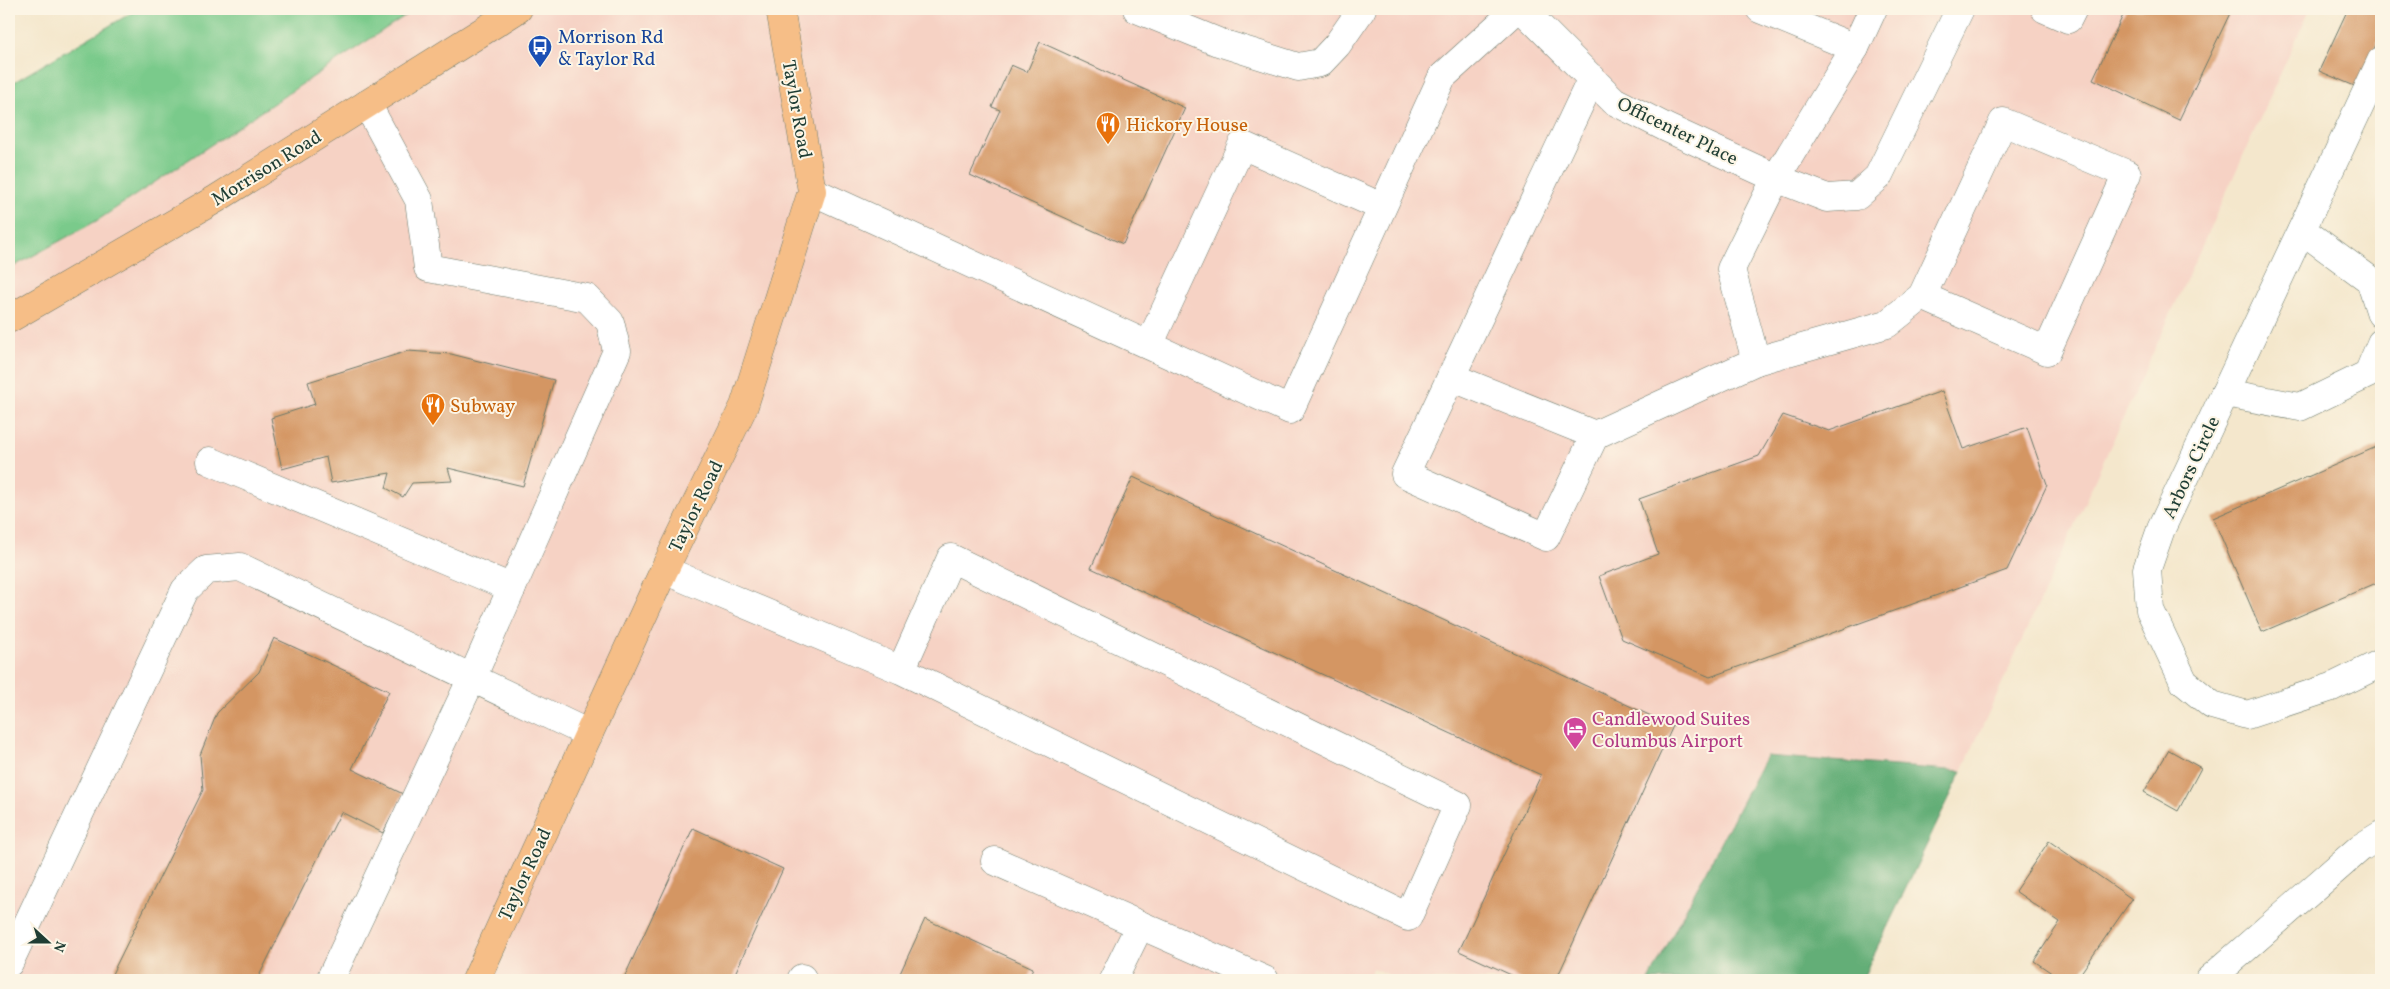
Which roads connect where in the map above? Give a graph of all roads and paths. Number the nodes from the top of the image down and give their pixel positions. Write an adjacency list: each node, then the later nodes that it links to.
1 (518, 9): 15 (main road, Morrison Road)
2 (780, 9): 17 (main road, Taylor Road)
3 (1137, 9): 4 (street)
4 (1362, 9)
5 (1516, 9): 18 (street)
6 (1522, 9): 14 (street, Officenter Place)
7 (1760, 9): 12 (street)
8 (1872, 9): 12 (street)
9 (1960, 9): 16 (street, Officenter Place)
10 (2045, 9): 11 (street)
11 (2073, 9)
12 (1855, 48): 16 (street)
13 (2381, 61): 19 (street, Arbors Circle)
14 (1592, 78): 16 (street, Officenter Place); 26 (street)
15 (367, 104): 22 (main road, Morrison Road); 31 (street)
16 (1776, 178): 25 (street)
17 (812, 191): 24 (street); 30 (main road, Taylor Road)
18 (1382, 207): 24 (street); 24 (street)
19 (2302, 230): 21 (street); 27 (street, Arbors Circle)
20 (1922, 296): 20 (street); 25 (street)
21 (2381, 314)
22 (9, 319)
23 (2381, 344): 27 (street)
24 (1149, 345)
25 (1756, 361): 28 (street)
26 (1450, 377): 28 (street); 28 (street)
27 (2225, 393): 32 (street, Arbors Circle)
28 (1595, 435)
29 (210, 461): 31 (street)
30 (664, 570): 33 (street); 35 (main road, Taylor Road)
31 (512, 588): 34 (street)
32 (2381, 663)
33 (901, 670): 33 (street)
34 (472, 678): 35 (street); 39 (street); 40 (street)
35 (589, 734): 41 (main road, Taylor Road)
36 (2381, 835): 44 (street)
37 (995, 861): 38 (street)
38 (1140, 925): 42 (street); 43 (street)
39 (9, 963)
40 (330, 980)
41 (476, 980)
42 (1113, 980)
43 (1265, 980)
44 (2209, 980)

